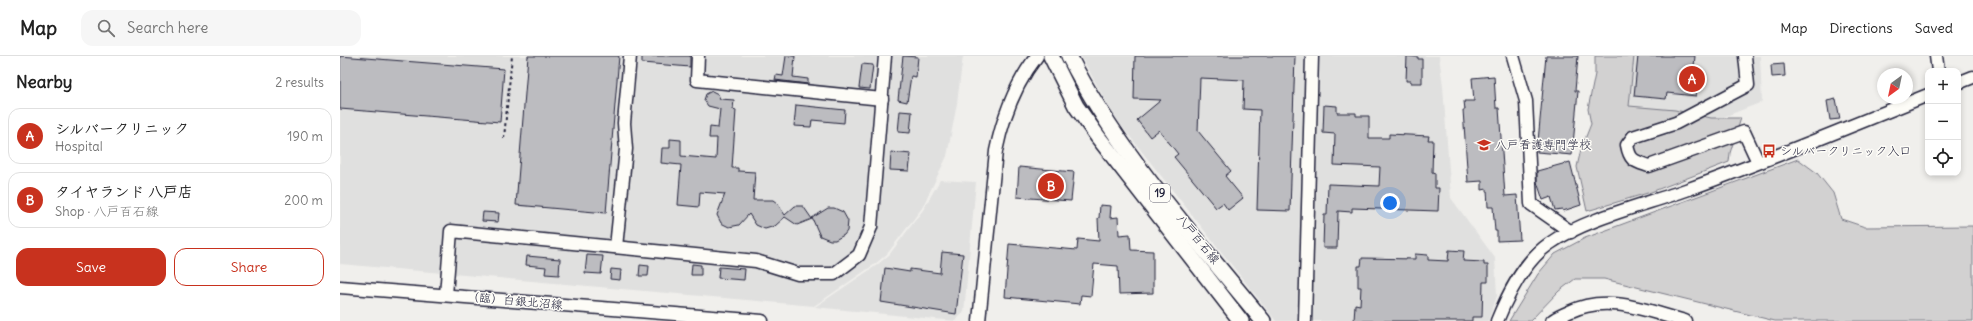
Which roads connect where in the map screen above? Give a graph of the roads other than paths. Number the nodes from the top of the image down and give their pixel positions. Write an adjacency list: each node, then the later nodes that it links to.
1 (630, 56): 18 (street)
2 (698, 56): 15 (street)
3 (886, 56): 15 (street)
4 (1037, 56): 22 (street)
5 (1051, 56): 23 (main road, 八戸百石線 / 19)
6 (1069, 56): 24 (main road, 八戸百石線 / 19)
7 (1312, 56): 25 (street)
8 (1513, 56): 17 (street)
9 (1745, 56): 16 (street)
10 (1936, 56): 11 (street)
11 (1938, 68)
12 (1973, 77): 13 (street)
13 (1961, 82)
14 (1925, 96): 16 (street)
15 (882, 99): 18 (street)
16 (1758, 162): 17 (street)
17 (1571, 232): 26 (street)
18 (616, 247): 20 (street)
19 (340, 287): 20 (street, （臨）白銀北沼線)
20 (446, 295): 21 (street, （臨）白銀北沼線)
21 (762, 321)
22 (979, 321)
23 (1241, 321)
24 (1263, 321)
25 (1306, 321)
26 (1498, 321)
27 (1552, 321): 28 (street)
28 (1685, 321)

